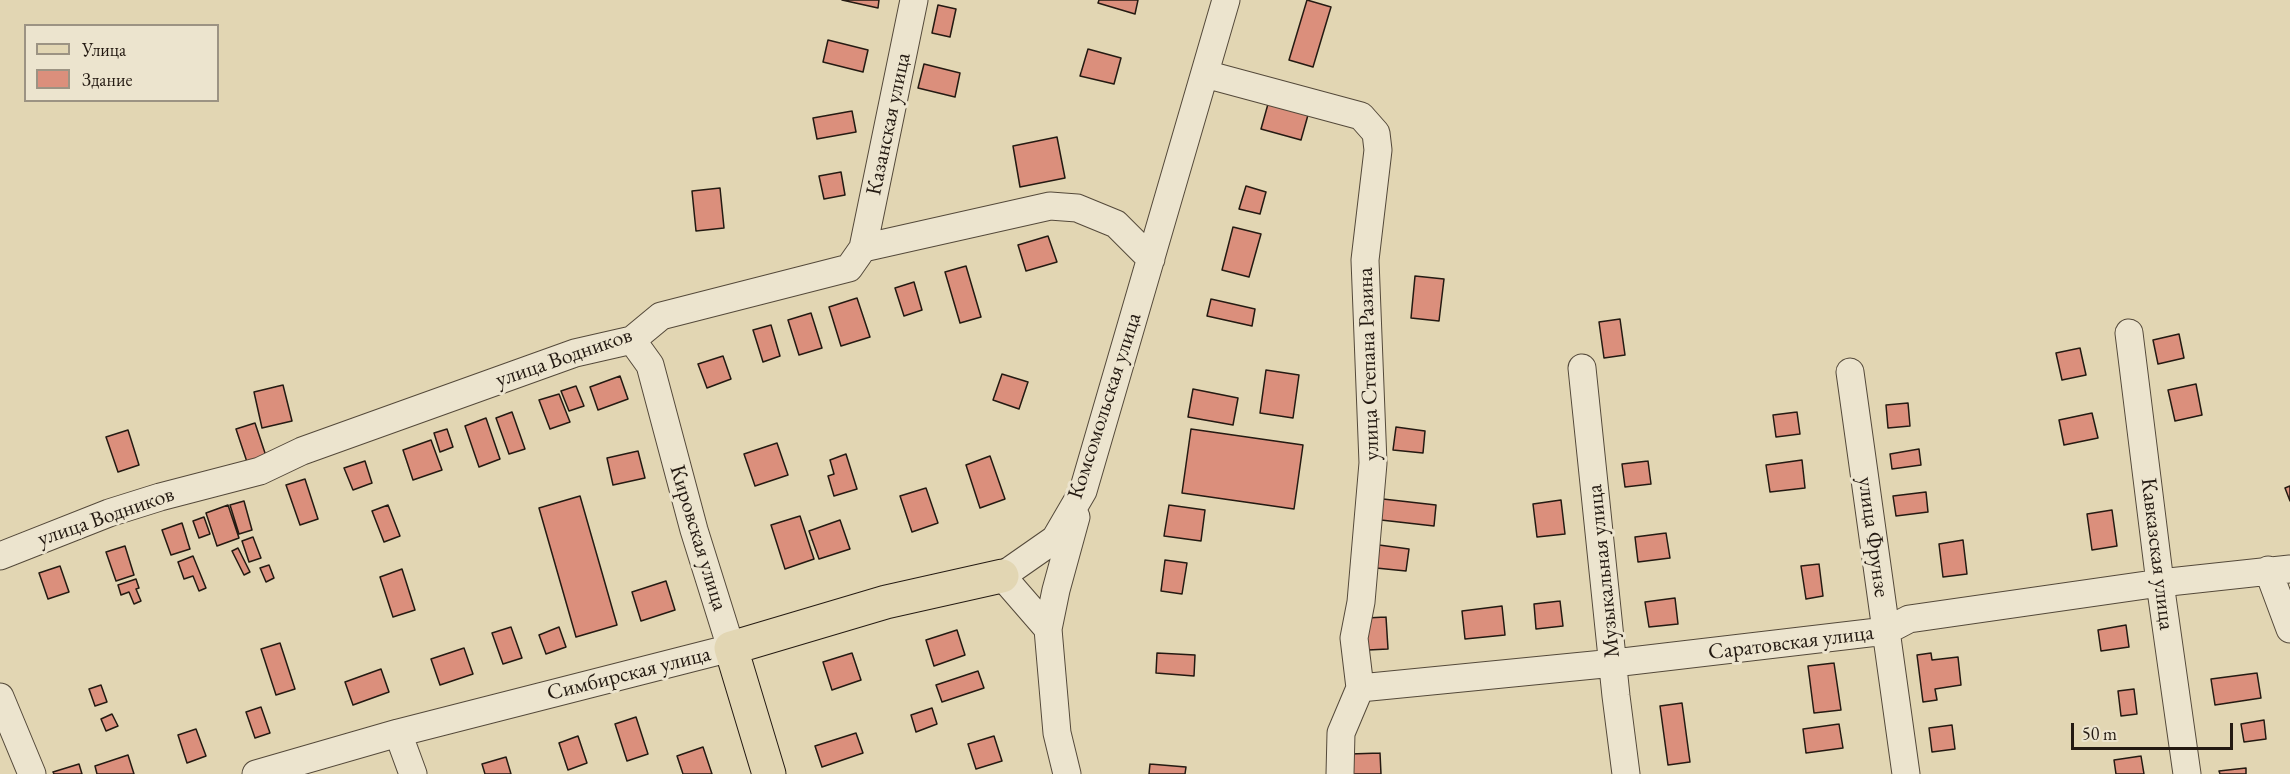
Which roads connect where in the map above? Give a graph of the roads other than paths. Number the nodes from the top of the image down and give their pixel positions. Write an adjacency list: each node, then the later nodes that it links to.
1 (914, 0): 4 (street, Казанская улица)
2 (1227, 0): 3 (street, Комсомольская улица)
3 (1205, 74): 5 (street, Комсомольская улица); 20 (street, улица Степана Разина)
4 (863, 248): 5 (street); 7 (street, улица Водников)
5 (1151, 258): 10 (street, Комсомольская улица)
6 (2129, 333): 14 (street, Кавказская улица)
7 (632, 340): 11 (street, улица Водников); 18 (street, Кировская улица)
8 (1582, 368): 19 (street, Музыкальная улица)
9 (1850, 372): 17 (street, улица Фрунзе)
10 (1083, 491): 13 (street, Комсомольская улица); 16 (street)
11 (0, 556)
12 (2279, 569): 14 (street, Саратовская улица); 15 (street)
13 (1002, 576): 16 (street); 18 (main road, Симбирская улица)
14 (2160, 584): 17 (street, Саратовская улица); 31 (street, Кавказская улица)
15 (2290, 629)
16 (1048, 630): 27 (street)
17 (1886, 632): 19 (street, Саратовская улица); 30 (street, улица Фрунзе)
18 (731, 648): 22 (street, Симбирская улица); 26 (main road, Кировская улица)
19 (1614, 663): 20 (street, Саратовская улица); 29 (street, Музыкальная улица)
20 (1360, 688): 28 (street, улица Степана Разина)
21 (0, 697): 23 (street)
22 (398, 733): 24 (street, Симбирская улица); 25 (street)
23 (32, 774)
24 (256, 774)
25 (413, 774)
26 (769, 774)
27 (1067, 774)
28 (1340, 774)
29 (1626, 774)
30 (1906, 774)
31 (2187, 774)

